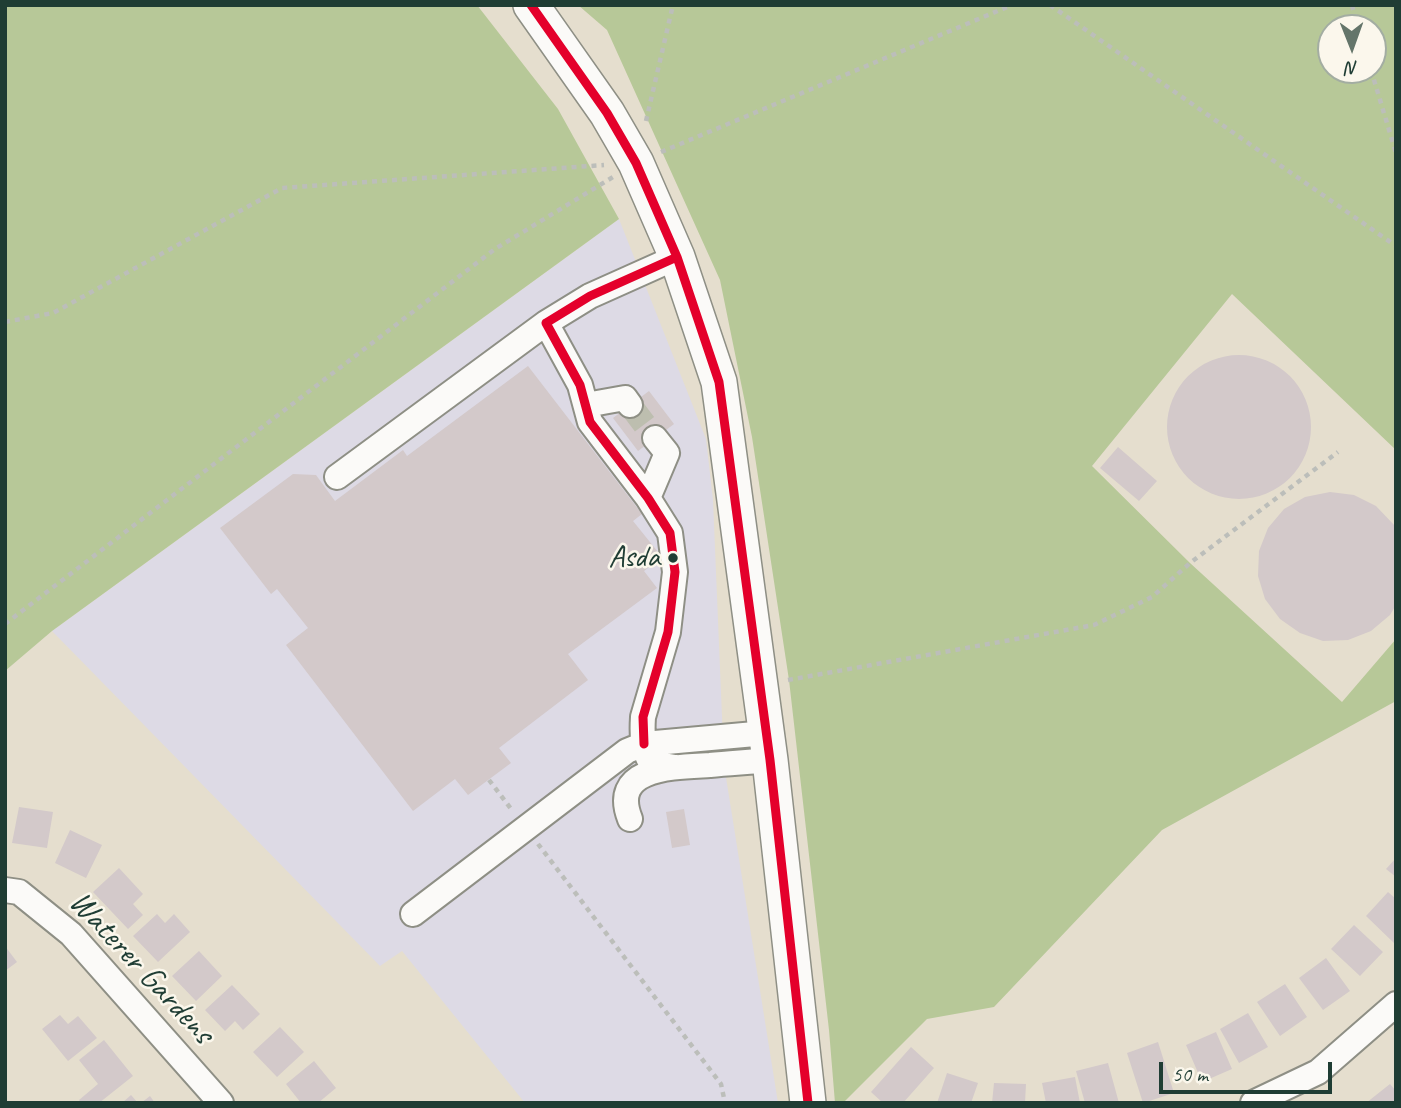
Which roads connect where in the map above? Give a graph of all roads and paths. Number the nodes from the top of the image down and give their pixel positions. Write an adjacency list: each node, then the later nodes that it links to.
1 (531, 5): 7 (highway)
2 (673, 5): 7 (path)
3 (1012, 5): 7 (path)
4 (1050, 5): 8 (path)
5 (1375, 84): 6 (path)
6 (1396, 153)
7 (636, 163): 9 (highway); 10 (path); 18 (path)
8 (1396, 246)
9 (677, 257): 11 (street); 19 (highway)
10 (5, 322)
11 (546, 323): 12 (street); 16 (street)
12 (586, 405): 13 (street); 17 (street)
13 (630, 405)
14 (655, 438): 17 (street)
15 (1338, 452): 19 (path)
16 (337, 477)
17 (648, 498): 20 (street)
18 (5, 624)
19 (759, 684): 21 (highway)
20 (644, 744): 21 (street); 22 (street); 23 (street)
21 (768, 747): 22 (street); 31 (highway)
22 (675, 767): 23 (street)
23 (590, 777): 25 (street)
24 (489, 780): 25 (path)
25 (526, 828): 27 (street); 30 (path)
26 (5, 890): 29 (street, Waterer Gardens)
27 (414, 915)
28 (1396, 1004): 32 (street)
29 (221, 1103)
30 (725, 1103)
31 (808, 1103)
32 (1253, 1103)

